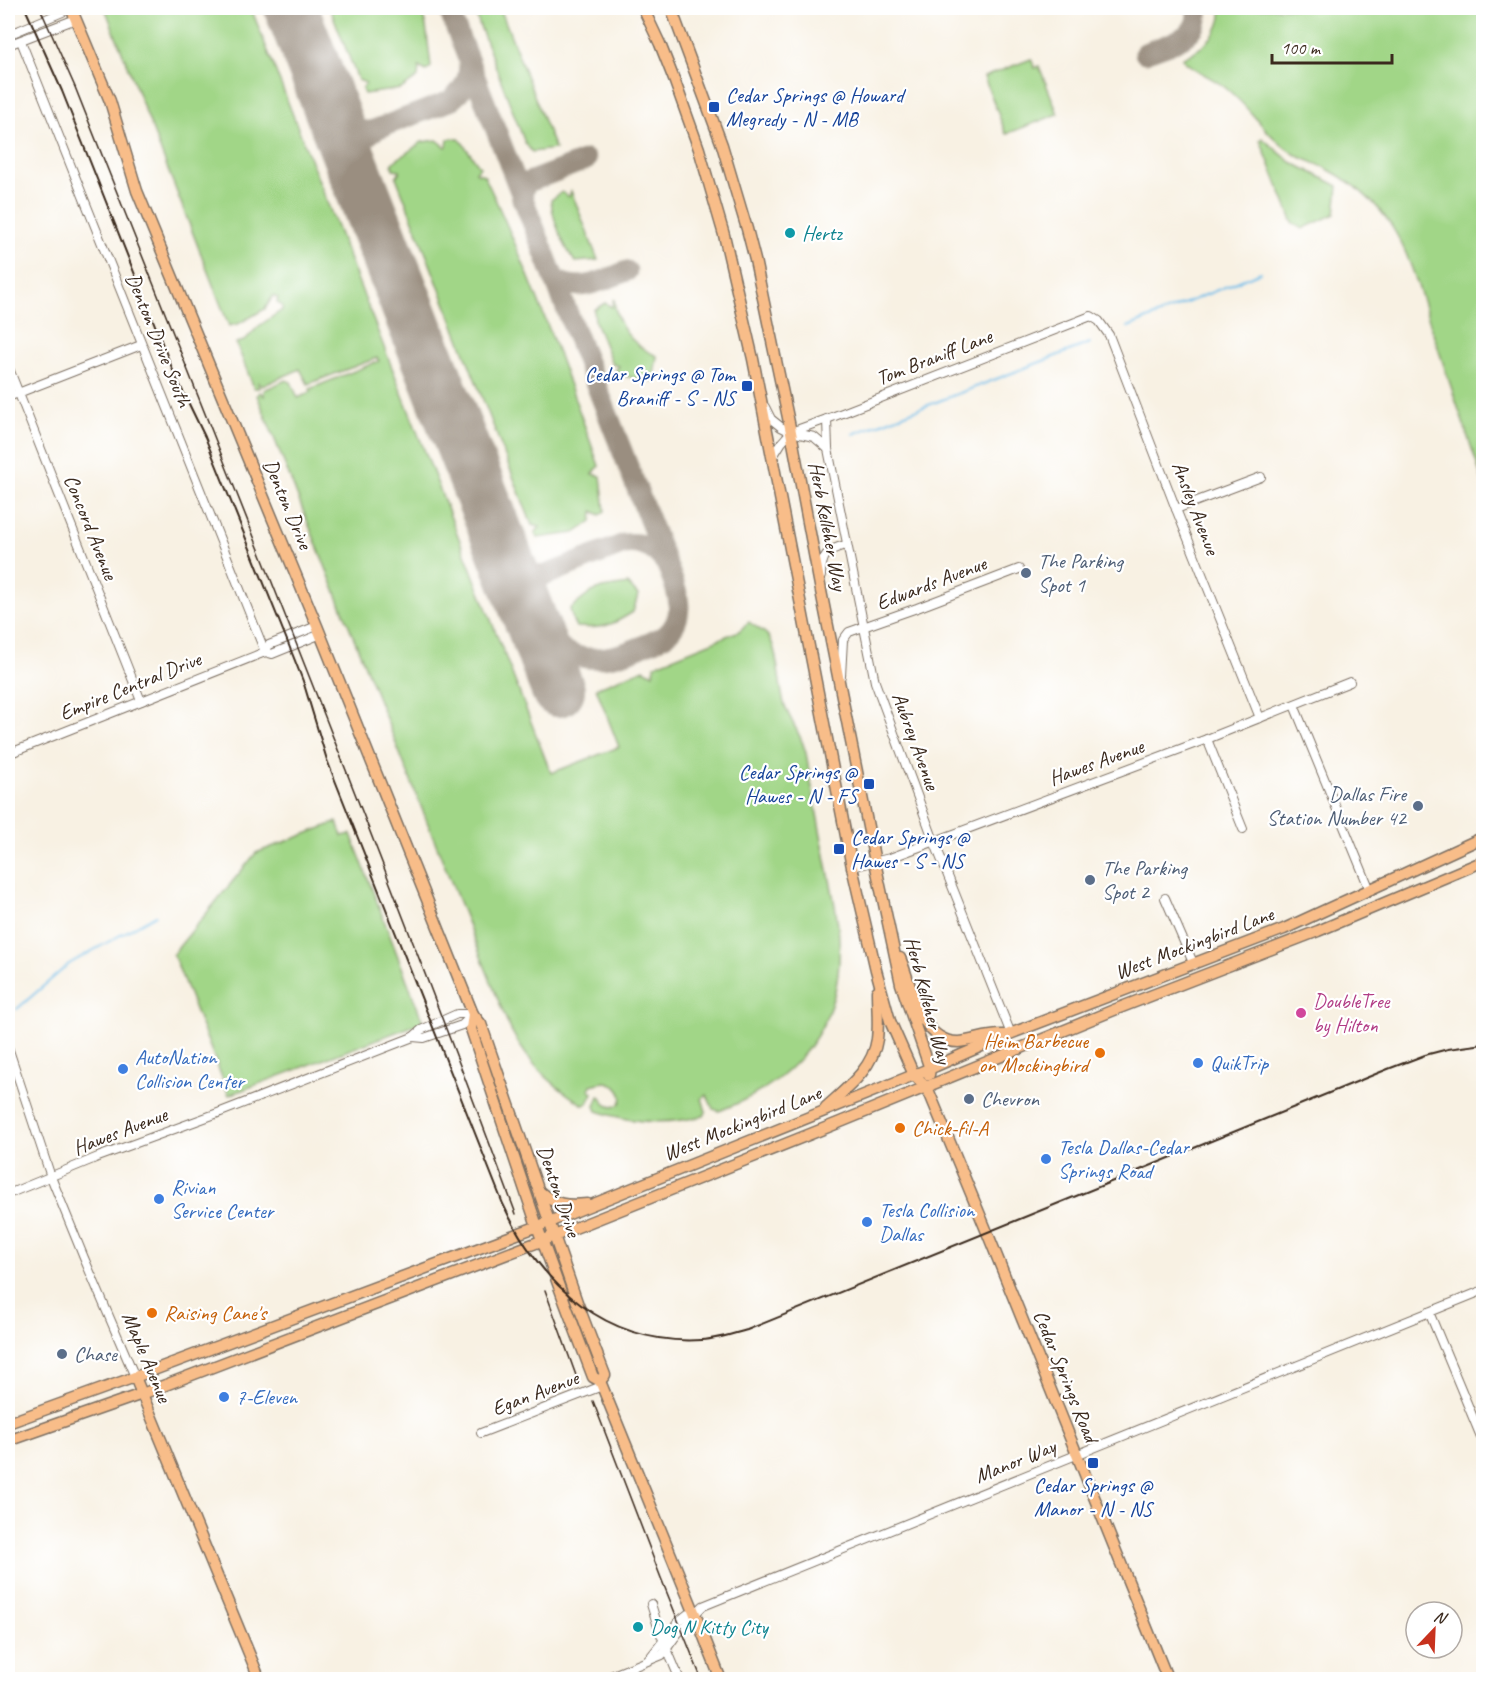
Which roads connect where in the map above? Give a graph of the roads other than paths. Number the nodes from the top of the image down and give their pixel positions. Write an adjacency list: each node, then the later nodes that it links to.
1 (643, 8): 12 (main road, Herb Kelleher Way)
2 (671, 8): 14 (main road, Herb Kelleher Way)
3 (73, 12): 4 (street); 5 (street); 23 (main road, Denton Drive)
4 (8, 35)
5 (21, 41): 6 (street); 8 (street, Denton Drive South)
6 (8, 45)
7 (1091, 316): 13 (street, Tom Braniff Lane); 18 (street, Ansley Avenue)
8 (141, 345): 10 (street); 24 (street, Denton Drive South)
9 (8, 366): 10 (street, Concord Avenue)
10 (18, 393): 11 (street); 27 (street, Concord Avenue)
11 (8, 397)
12 (762, 402): 14 (street); 16 (main road, Herb Kelleher Way)
13 (827, 419): 14 (street, Tom Braniff Lane); 15 (street, Aubrey Avenue)
14 (791, 432): 15 (street); 16 (street); 21 (main road, Herb Kelleher Way)
15 (828, 449): 19 (street, Aubrey Avenue)
16 (772, 458): 38 (main road, Herb Kelleher Way)
17 (1261, 477): 18 (street)
18 (1176, 510): 29 (street, Ansley Avenue)
19 (846, 545): 21 (street); 22 (street, Aubrey Avenue)
20 (1018, 569): 22 (street, Edwards Avenue)
21 (820, 591): 26 (main road, Herb Kelleher Way)
22 (864, 628): 26 (street, Edwards Avenue); 34 (street, Aubrey Avenue)
23 (319, 630): 24 (street, Empire Central Drive); 50 (main road, Denton Drive)
24 (265, 652): 27 (street, Empire Central Drive)
25 (1350, 682): 28 (street, Hawes Avenue)
26 (842, 694): 37 (main road, Herb Kelleher Way)
27 (141, 701): 31 (street, Empire Central Drive)
28 (1294, 705): 29 (street, Hawes Avenue); 40 (street)
29 (1260, 718): 30 (street, Hawes Avenue)
30 (1207, 739): 32 (street); 34 (street, Hawes Avenue)
31 (8, 754)
32 (1243, 829)
33 (1484, 837): 35 (main road, West Mockingbird Lane)
34 (934, 841): 37 (street, Hawes Avenue); 51 (street, Aubrey Avenue)
35 (1456, 850): 39 (main road); 40 (main road, West Mockingbird Lane)
36 (1484, 861): 39 (main road, West Mockingbird Lane)
37 (875, 862): 38 (street, Hawes Avenue); 44 (main road, Herb Kelleher Way)
38 (852, 867): 46 (main road, Herb Kelleher Way)
39 (1463, 870): 43 (main road, West Mockingbird Lane)
40 (1370, 890): 42 (main road, West Mockingbird Lane)
41 (1165, 898): 45 (street)
42 (1313, 916): 43 (main road); 45 (main road, West Mockingbird Lane)
43 (1318, 931): 47 (main road, West Mockingbird Lane)
44 (894, 951): 51 (main road); 53 (main road, Herb Kelleher Way)
45 (1194, 965): 47 (main road); 48 (main road, West Mockingbird Lane)
46 (876, 970): 54 (main road, Herb Kelleher Way); 56 (main road)
47 (1200, 977): 49 (main road, West Mockingbird Lane)
48 (1109, 997): 49 (main road); 51 (main road, West Mockingbird Lane)
49 (1114, 1010): 55 (main road, West Mockingbird Lane)
50 (473, 1014): 58 (street, Hawes Avenue); 60 (main road, Denton Drive); 64 (main road, Denton Drive)
51 (1009, 1034): 53 (main road, West Mockingbird Lane)
52 (8, 1047): 58 (street, Maple Avenue)
53 (930, 1069): 54 (main road, West Mockingbird Lane); 55 (main road, Herb Kelleher Way)
54 (914, 1075): 55 (main road, Herb Kelleher Way); 56 (main road, West Mockingbird Lane)
55 (927, 1087): 59 (main road, West Mockingbird Lane); 82 (main road, Cedar Springs Road)
56 (820, 1112): 57 (main road, West Mockingbird Lane)
57 (682, 1168): 59 (main road); 62 (main road, West Mockingbird Lane)
58 (51, 1177): 61 (street, Hawes Avenue); 73 (street, Maple Avenue)
59 (687, 1184): 65 (main road, West Mockingbird Lane)
60 (538, 1190): 62 (main road); 63 (main road, Denton Drive)
61 (8, 1194)
62 (599, 1202): 63 (main road, West Mockingbird Lane)
63 (549, 1222): 64 (main road, West Mockingbird Lane); 65 (main road, Denton Drive)
64 (537, 1227): 66 (main road, Denton Drive); 67 (main road, West Mockingbird Lane)
65 (554, 1236): 66 (main road, West Mockingbird Lane); 74 (main road, Denton Drive)
66 (543, 1240): 69 (main road, West Mockingbird Lane); 74 (main road, Denton Drive)
67 (405, 1276): 69 (main road); 71 (main road, West Mockingbird Lane)
68 (1484, 1290): 70 (street, Manor Way)
69 (411, 1291): 72 (main road, West Mockingbird Lane)
70 (1429, 1312): 81 (street); 82 (street, Manor Way)
71 (262, 1330): 72 (main road); 73 (main road, West Mockingbird Lane)
72 (267, 1346): 75 (main road, West Mockingbird Lane)
73 (135, 1377): 75 (main road, Maple Avenue); 76 (main road, West Mockingbird Lane)
74 (601, 1384): 79 (street, Egan Avenue); 84 (main road, Denton Drive)
75 (142, 1394): 78 (main road, West Mockingbird Lane); 88 (main road, Maple Avenue)
76 (26, 1416): 77 (main road, West Mockingbird Lane); 78 (main road)
77 (8, 1423)
78 (31, 1432): 80 (main road, West Mockingbird Lane)
79 (481, 1433)
80 (8, 1441)
81 (1484, 1444)
82 (1077, 1455): 84 (street, Manor Way); 92 (main road, Cedar Springs Road)
83 (651, 1604): 85 (street)
84 (695, 1614): 86 (street, Manor Way); 87 (street, Manor Way); 91 (main road, Denton Drive)
85 (656, 1619): 86 (street); 87 (street)
86 (674, 1627): 87 (street, Manor Way)
87 (666, 1645): 89 (street, Manor Way); 90 (street)
88 (260, 1680)
89 (601, 1680)
90 (680, 1680)
91 (721, 1680)
92 (1168, 1680)

